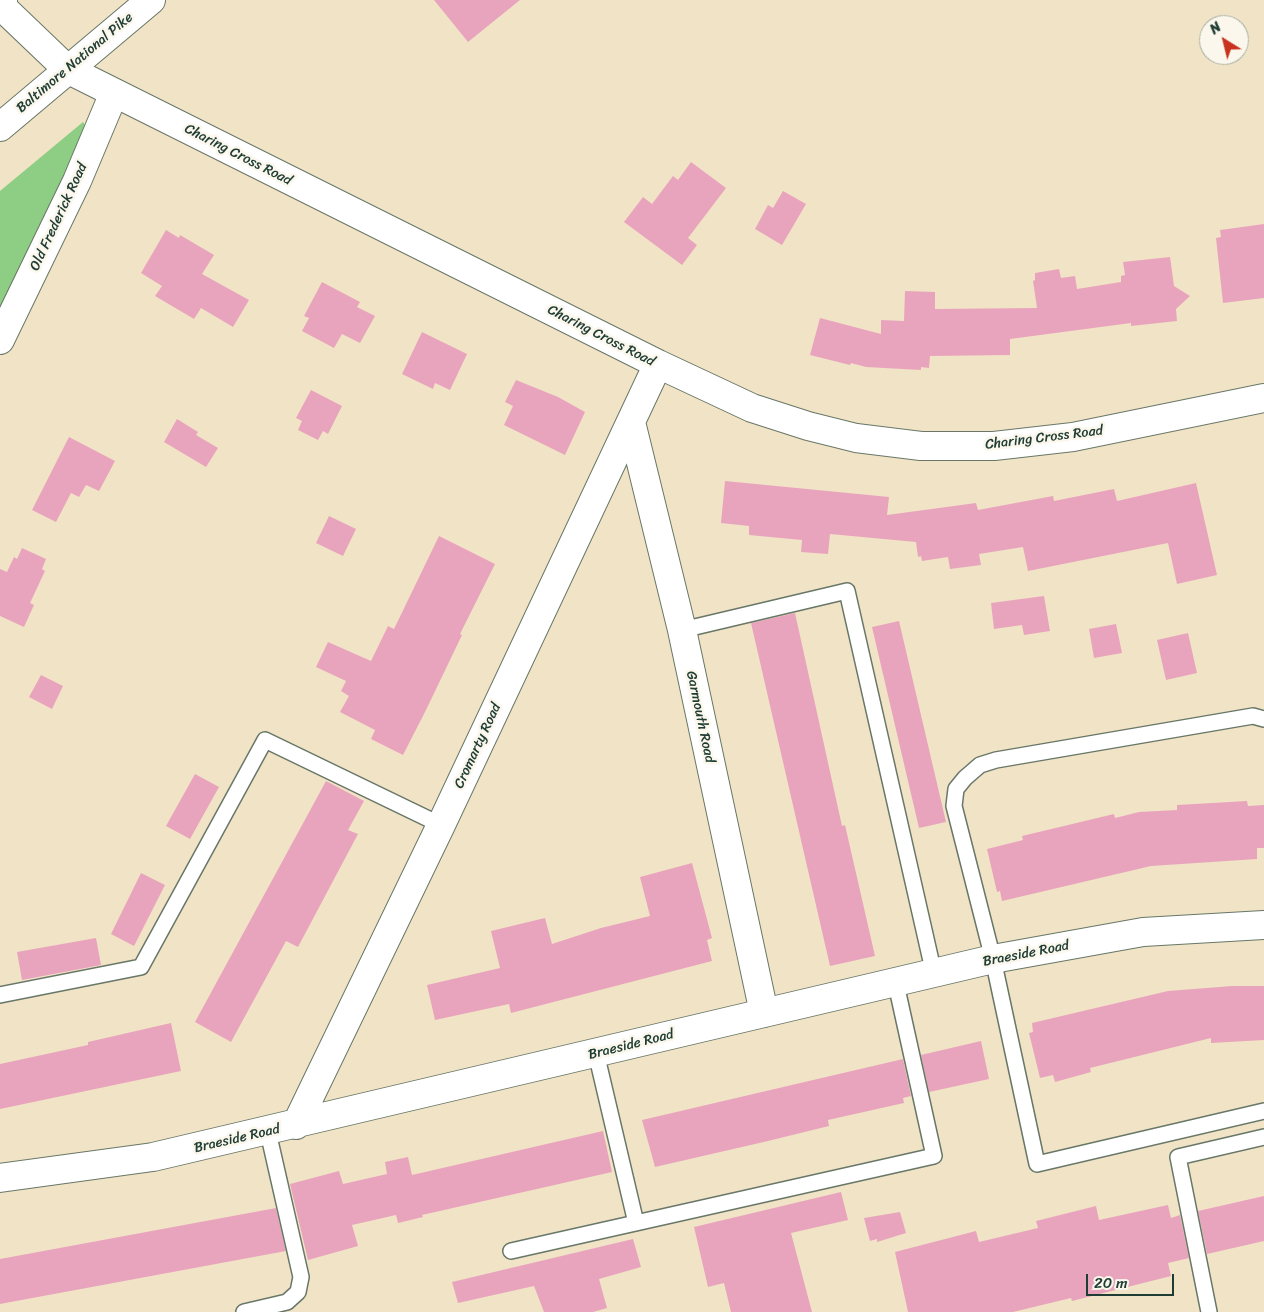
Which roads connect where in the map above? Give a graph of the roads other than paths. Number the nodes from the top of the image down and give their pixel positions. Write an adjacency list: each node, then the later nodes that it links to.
1 (151, 0): 3 (street, Baltimore National Pike)
2 (1, 2): 3 (street, Charing Cross Road)
3 (67, 69): 4 (street, Charing Cross Road); 5 (street, Baltimore National Pike)
4 (114, 93): 6 (street, Old Frederick Road); 7 (street, Charing Cross Road)
5 (0, 127)
6 (0, 340)
7 (658, 364): 8 (street, Charing Cross Road); 9 (street, Cromarty Road)
8 (1264, 398)
9 (631, 422): 10 (street, Garmouth Road); 12 (street, Cromarty Road)
10 (682, 630): 15 (lane); 18 (street, Garmouth Road)
11 (1264, 719): 14 (lane)
12 (441, 825): 17 (lane); 21 (street, Cromarty Road)
13 (1264, 924): 14 (street, Braeside Road)
14 (993, 959): 15 (street, Braeside Road); 20 (lane)
15 (934, 974): 16 (street, Braeside Road)
16 (896, 984): 18 (street, Braeside Road); 25 (lane)
17 (0, 995)
18 (764, 1013): 19 (street, Braeside Road)
19 (596, 1053): 21 (street, Braeside Road); 25 (lane)
20 (1264, 1111)
21 (296, 1125): 22 (street, Braeside Road)
22 (268, 1132): 24 (street, Braeside Road); 27 (lane)
23 (1264, 1137): 28 (lane)
24 (0, 1178)
25 (636, 1223): 26 (lane)
26 (511, 1251)
27 (244, 1312)
28 (1208, 1312)

